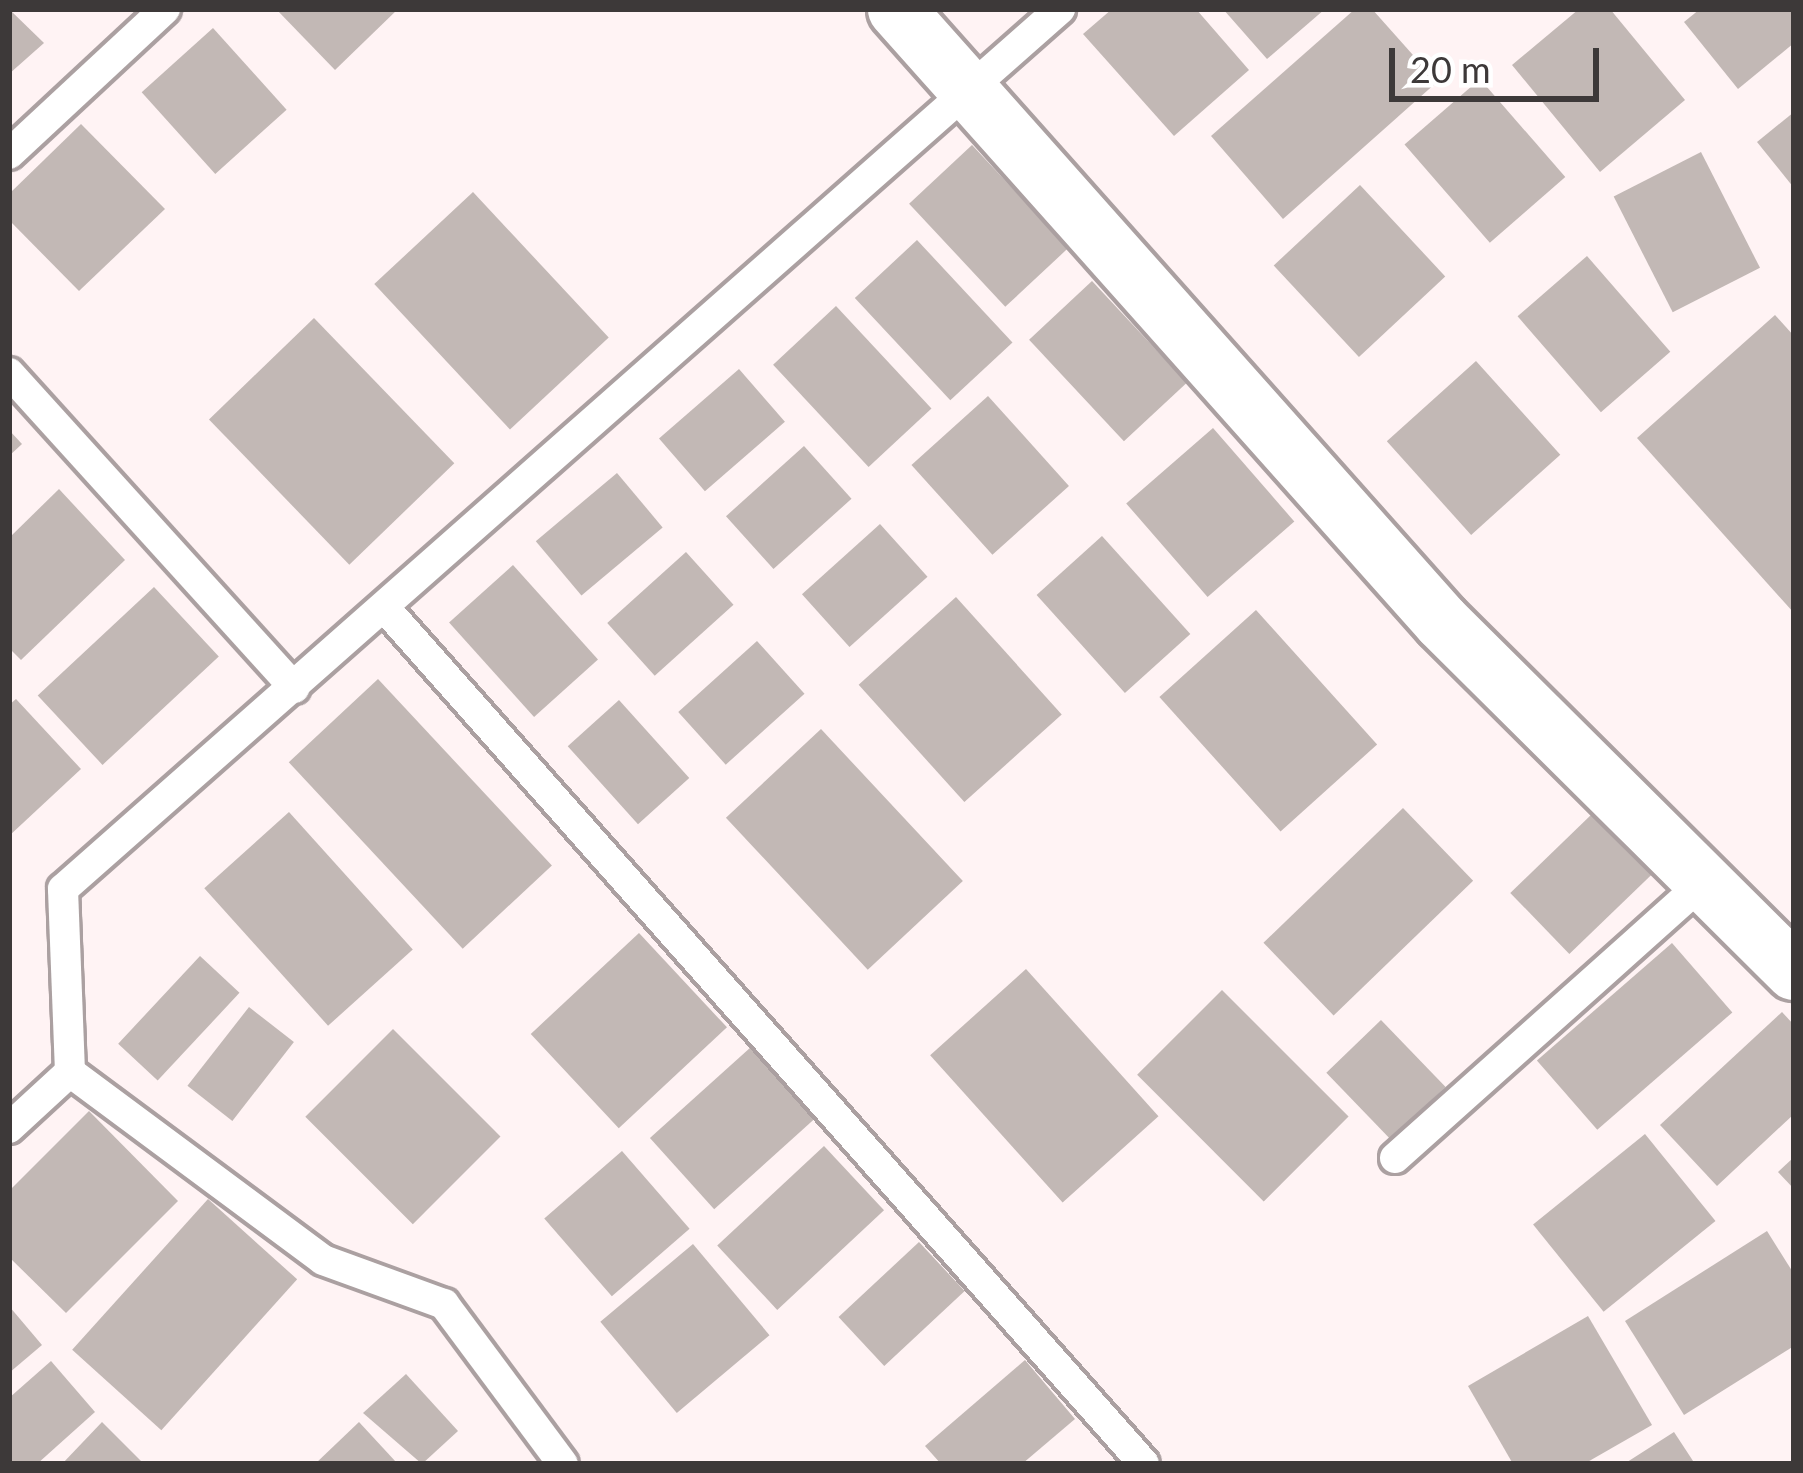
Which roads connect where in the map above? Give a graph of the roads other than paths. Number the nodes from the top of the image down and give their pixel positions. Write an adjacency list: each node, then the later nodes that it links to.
1 (165, 9): 5 (lane)
2 (896, 9): 4 (street)
3 (1060, 9): 4 (lane)
4 (967, 91): 7 (lane); 9 (street)
5 (9, 154)
6 (9, 373): 8 (lane)
7 (384, 607): 8 (lane); 15 (lane)
8 (295, 688): 11 (lane)
9 (1704, 882): 10 (street); 13 (lane)
10 (1794, 971)
11 (70, 1072): 12 (lane); 14 (lane)
12 (9, 1128)
13 (1395, 1159)
14 (562, 1464)
15 (1144, 1464)

